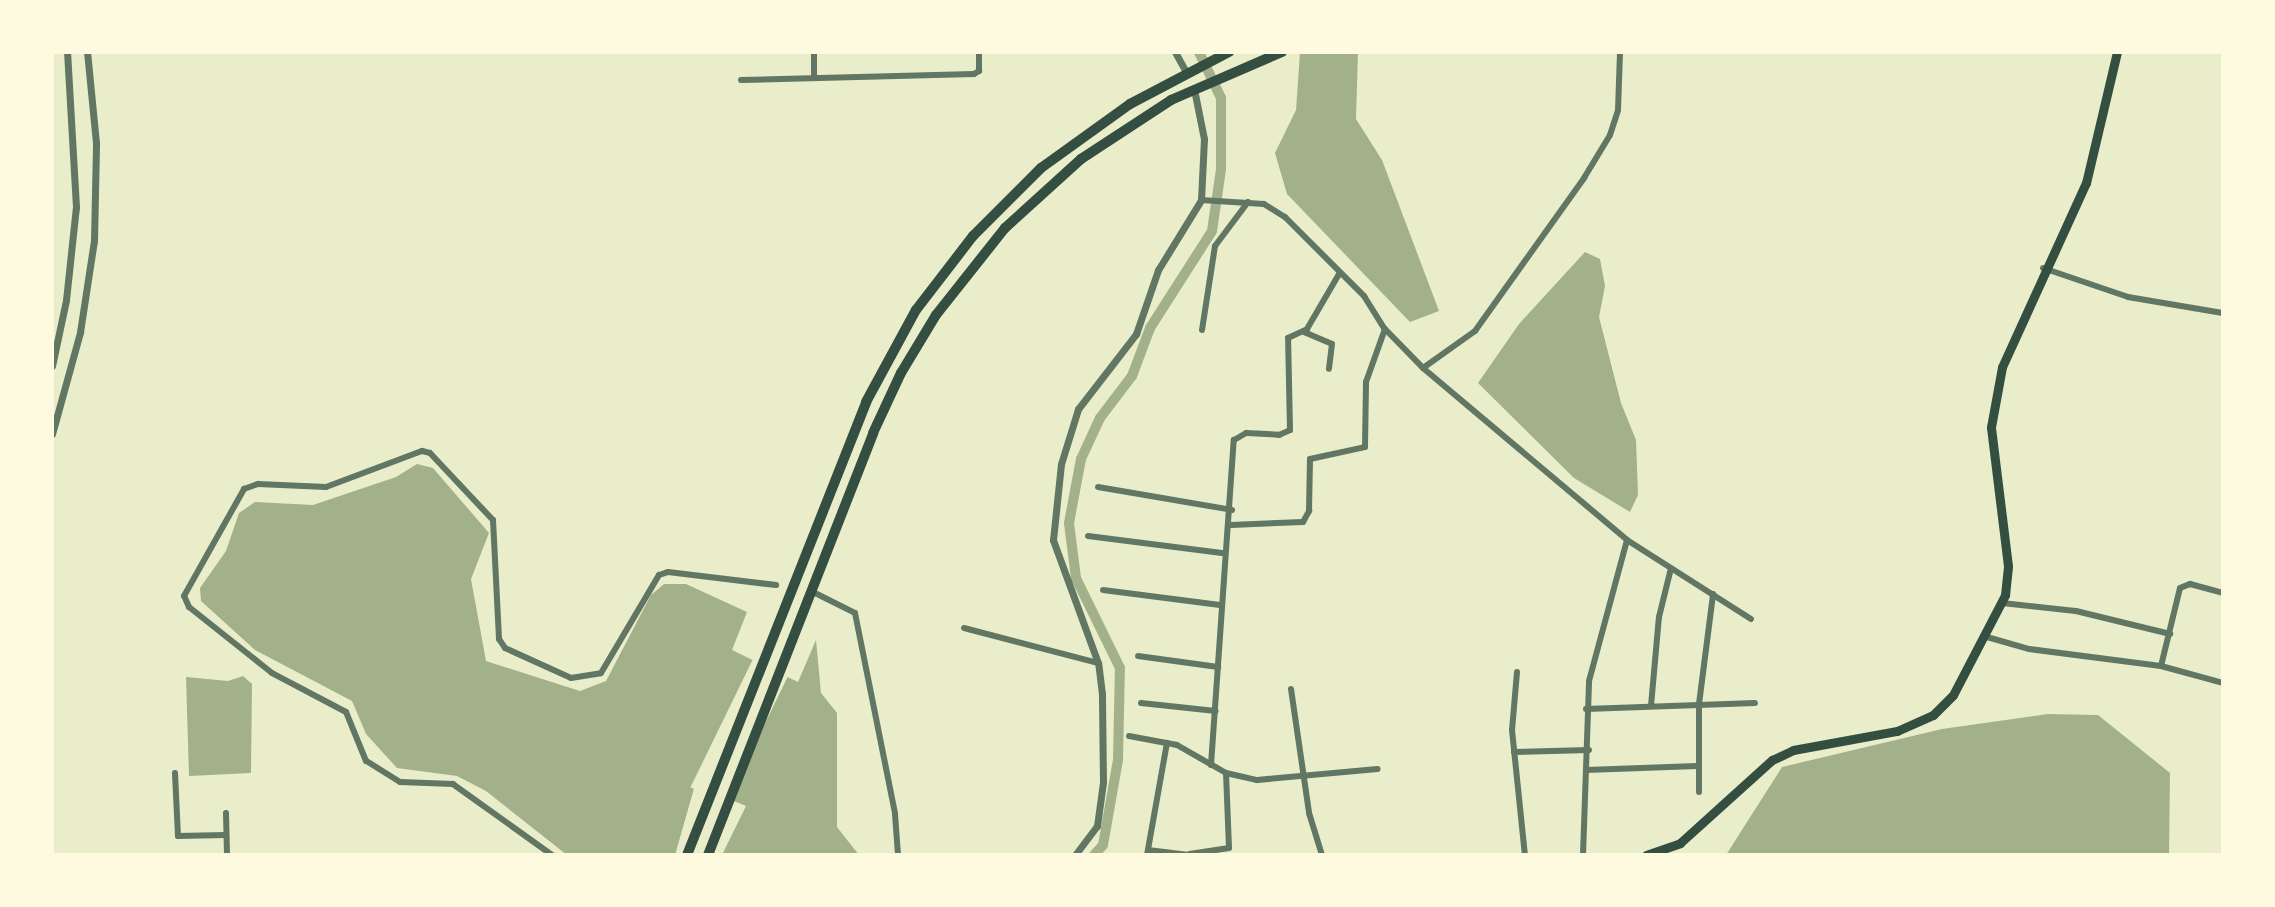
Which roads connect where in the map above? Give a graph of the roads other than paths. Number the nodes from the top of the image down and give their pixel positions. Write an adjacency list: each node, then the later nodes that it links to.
1 (67, 52): 22 (street)
2 (87, 52): 25 (street)
3 (814, 52): 11 (street)
4 (979, 52): 11 (street)
5 (1175, 52): 10 (street)
6 (1229, 52): 10 (highway)
7 (1282, 52): 13 (highway)
8 (1620, 52): 23 (street)
9 (2117, 52): 16 (main road)
10 (1190, 70): 76 (highway)
11 (814, 76): 12 (street)
12 (741, 80)
13 (1198, 87): 14 (street); 35 (highway)
14 (1201, 200): 15 (street); 45 (street)
15 (1248, 202): 17 (street); 20 (street)
16 (2043, 268): 18 (street); 38 (main road)
17 (1339, 274): 19 (street); 21 (street)
18 (2223, 313)
19 (1385, 329): 23 (street); 28 (street)
20 (1202, 330)
21 (1304, 332): 24 (street); 27 (street)
22 (52, 366)
23 (1423, 368): 30 (street)
24 (1329, 369)
25 (52, 434)
26 (1098, 487): 27 (street)
27 (1232, 510): 28 (street)
28 (1231, 525): 31 (street)
29 (1088, 536): 31 (street)
30 (1627, 540): 32 (street); 55 (street)
31 (1222, 553): 39 (street)
32 (1671, 568): 37 (street); 54 (street)
33 (776, 585): 75 (street)
34 (1103, 590): 39 (street)
35 (811, 591): 77 (highway); 78 (street)
36 (2223, 593): 42 (street)
37 (1713, 594): 40 (street); 53 (street)
38 (2002, 603): 42 (street); 43 (main road)
39 (1220, 605): 47 (street)
40 (1751, 619)
41 (964, 628): 45 (street)
42 (2170, 634): 46 (street)
43 (1987, 637): 46 (street); 71 (main road)
44 (1138, 656): 47 (street)
45 (1098, 663): 79 (street)
46 (2161, 666): 49 (street)
47 (1218, 667): 56 (street)
48 (1517, 672): 60 (street)
49 (2223, 683)
50 (1291, 689): 67 (street)
51 (1141, 703): 56 (street)
52 (1755, 703): 53 (street)
53 (1699, 704): 54 (street); 62 (street)
54 (1651, 706): 55 (street)
55 (1586, 709): 59 (street)
56 (1216, 711): 61 (street)
57 (1129, 736): 58 (street)
58 (1167, 743): 61 (street); 72 (street)
59 (1589, 750): 60 (street); 64 (street)
60 (1514, 752): 81 (street)
61 (1211, 765): 66 (street)
62 (1697, 766): 64 (street); 68 (street)
63 (1377, 769): 67 (street)
64 (1586, 770): 82 (street)
65 (175, 773): 70 (street)
66 (1226, 773): 67 (street); 73 (street)
67 (1303, 777): 80 (street)
68 (1699, 792)
69 (226, 813): 70 (street)
70 (226, 835): 74 (street)
71 (1680, 843): 83 (main road); 84 (street)
72 (1148, 853): 73 (street)
73 (1189, 854)
74 (227, 855)
75 (552, 855)
76 (687, 855)
77 (708, 855)
78 (898, 855)
79 (1075, 855)
80 (1322, 855)
81 (1525, 855)
82 (1583, 855)
83 (1646, 855)
84 (1683, 855)

